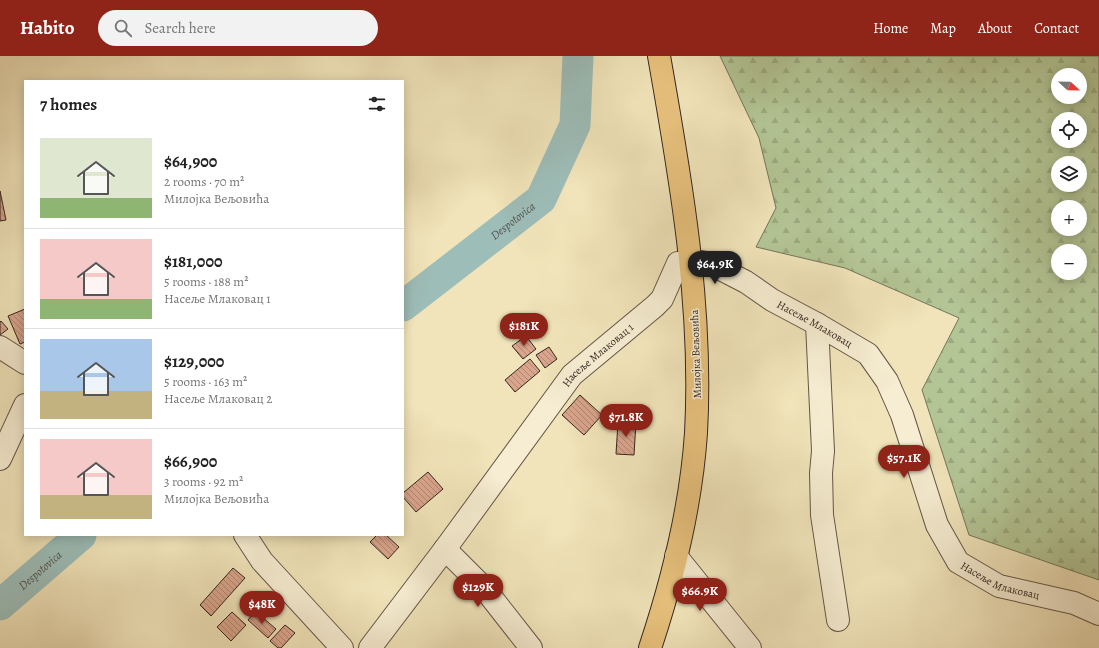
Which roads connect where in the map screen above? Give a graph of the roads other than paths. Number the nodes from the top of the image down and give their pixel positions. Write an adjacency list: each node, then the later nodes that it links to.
1 (659, 56): 2 (main road, Милојка Вељовића)
2 (690, 262): 3 (street, Насеље Млаковац); 9 (street, Насеље Млаковац 1); 10 (main road, Милојка Вељовића)
3 (817, 324): 11 (street, Насеље Млаковац); 12 (street)
4 (0, 347): 5 (street)
5 (24, 362)
6 (24, 407): 7 (street)
7 (0, 459)
8 (246, 536): 13 (street)
9 (446, 549): 14 (street); 15 (street)
10 (676, 556): 16 (main road, Милојка Вељовића); 17 (street)
11 (1099, 614)
12 (838, 620)
13 (342, 648)
14 (370, 648)
15 (531, 648)
16 (650, 648)
17 (750, 648)

